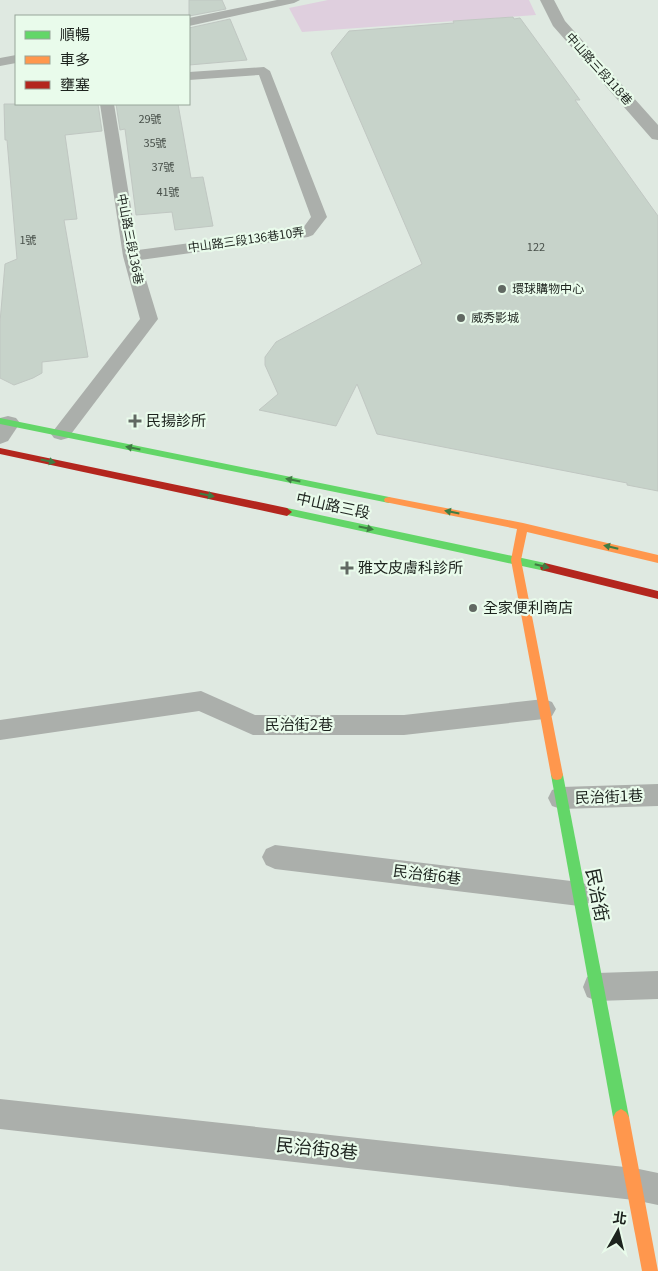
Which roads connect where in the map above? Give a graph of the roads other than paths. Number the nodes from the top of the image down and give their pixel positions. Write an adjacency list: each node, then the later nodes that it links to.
1 (294, 0): 3 (lane)
2 (547, 0): 8 (street, 中山路三段118巷)
3 (190, 22)
4 (15, 59): 5 (lane)
5 (1, 62)
6 (190, 76): 9 (lane, 中山路三段136巷10弄)
7 (107, 105): 9 (lane, 中山路三段136巷)
8 (658, 135)
9 (131, 256): 11 (lane, 中山路三段136巷)
10 (3, 426): 11 (main road, 中山路三段)
11 (60, 434): 13 (main road, 中山路三段, one-way to 11)
12 (0, 451): 15 (main road, 中山路三段, one-way to 15)
13 (523, 527): 14 (main road, 中山路三段, one-way to 13); 15 (main road, 民治街)
14 (658, 559)
15 (516, 560): 16 (main road, 中山路三段, one-way to 16); 17 (main road, 民治街)
16 (658, 595)
17 (544, 709): 18 (lane, 民治街2巷); 20 (main road, 民治街)
18 (0, 730)
19 (658, 795): 20 (lane, 民治街1巷)
20 (561, 798): 22 (main road, 民治街)
21 (275, 857): 22 (lane, 民治街6巷)
22 (579, 894): 24 (main road, 民治街)
23 (658, 985): 24 (lane)
24 (597, 987): 26 (main road, 民治街)
25 (0, 1114): 26 (lane, 民治街8巷)
26 (646, 1187): 27 (main road, 民治街)
27 (650, 1271)

